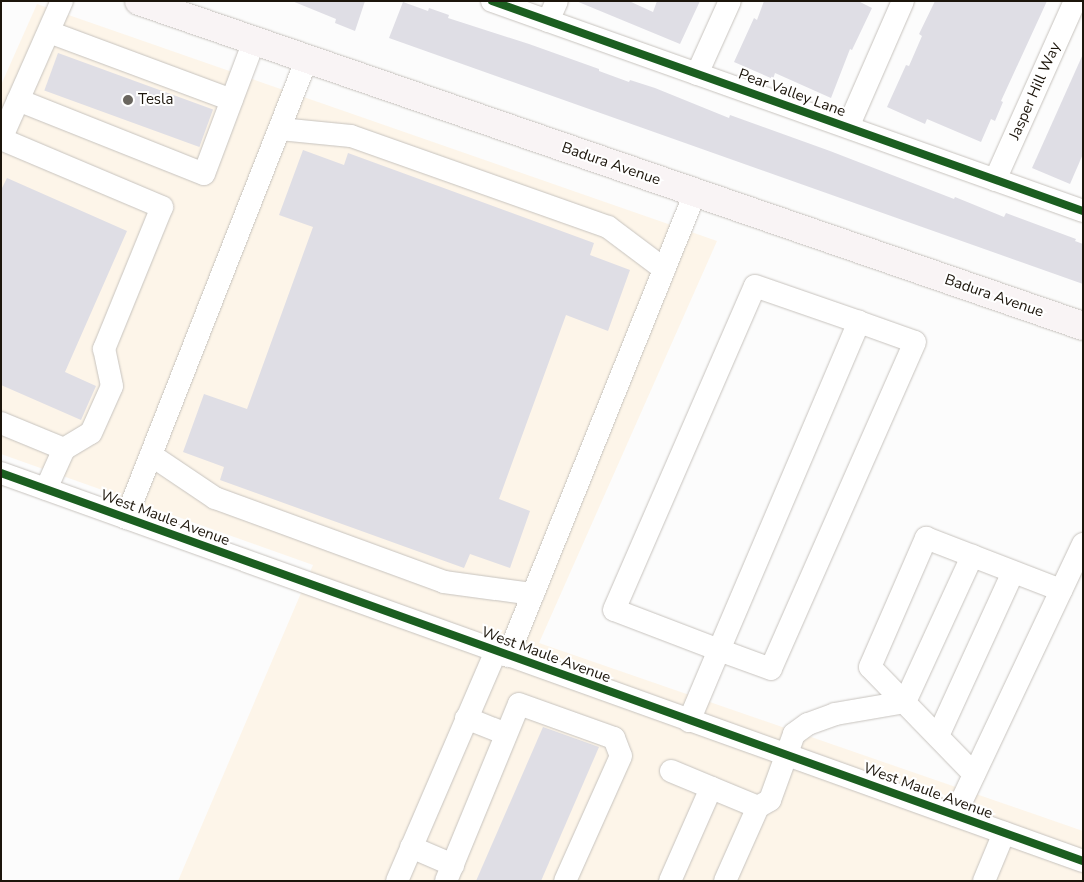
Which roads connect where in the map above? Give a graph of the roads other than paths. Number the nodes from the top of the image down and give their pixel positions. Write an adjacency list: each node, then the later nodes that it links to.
1 (62, 1): 8 (street)
2 (139, 1): 9 (main road, Badura Avenue)
3 (492, 1): 7 (street, Pear Valley Lane)
4 (730, 1): 11 (street)
5 (903, 1): 14 (street)
6 (1075, 1): 16 (street, Jasper Hill Way)
7 (552, 11): 11 (street, Pear Valley Lane)
8 (49, 32): 12 (street); 13 (street)
9 (254, 41): 10 (main road, Badura Avenue); 13 (street)
10 (307, 60): 15 (street); 17 (main road, Badura Avenue)
11 (697, 74): 14 (street, Pear Valley Lane)
12 (18, 100): 13 (street); 23 (street)
13 (232, 100)
14 (848, 127): 16 (street, Pear Valley Lane)
15 (280, 129): 19 (street); 24 (street)
16 (996, 180): 18 (street, Pear Valley Lane)
17 (695, 193): 19 (street); 21 (main road, Badura Avenue)
18 (1083, 211)
19 (664, 269): 32 (street)
20 (859, 322): 33 (street); 33 (street); 33 (street)
21 (1083, 326)
22 (1, 423): 23 (street)
23 (64, 449): 26 (street)
24 (151, 455): 27 (street); 32 (street)
25 (1, 473): 26 (street, West Maule Avenue)
26 (46, 489): 27 (street, West Maule Avenue)
27 (126, 518): 34 (street, West Maule Avenue)
28 (1083, 544): 31 (street)
29 (972, 556): 30 (street); 35 (street); 35 (street)
30 (1013, 572): 31 (street); 39 (street)
31 (1061, 590): 42 (street)
32 (533, 594): 34 (street)
33 (719, 650): 37 (street)
34 (502, 654): 36 (street); 37 (street, West Maule Avenue)
35 (904, 702): 39 (street); 40 (street)
36 (466, 718): 38 (street); 47 (street)
37 (689, 721): 40 (street, West Maule Avenue)
38 (506, 734): 49 (street); 51 (street)
39 (938, 736): 42 (street)
40 (787, 755): 44 (street); 45 (street, West Maule Avenue)
41 (671, 771): 43 (street)
42 (974, 774): 45 (street)
43 (711, 788): 44 (street); 52 (street)
44 (758, 806): 53 (street)
45 (954, 815): 46 (street, West Maule Avenue)
46 (1004, 833): 48 (street, West Maule Avenue); 54 (street)
47 (412, 847): 49 (street); 50 (street)
48 (1083, 861)
49 (450, 873)
50 (397, 881)
51 (565, 881)
52 (670, 881)
53 (725, 881)
54 (984, 881)

